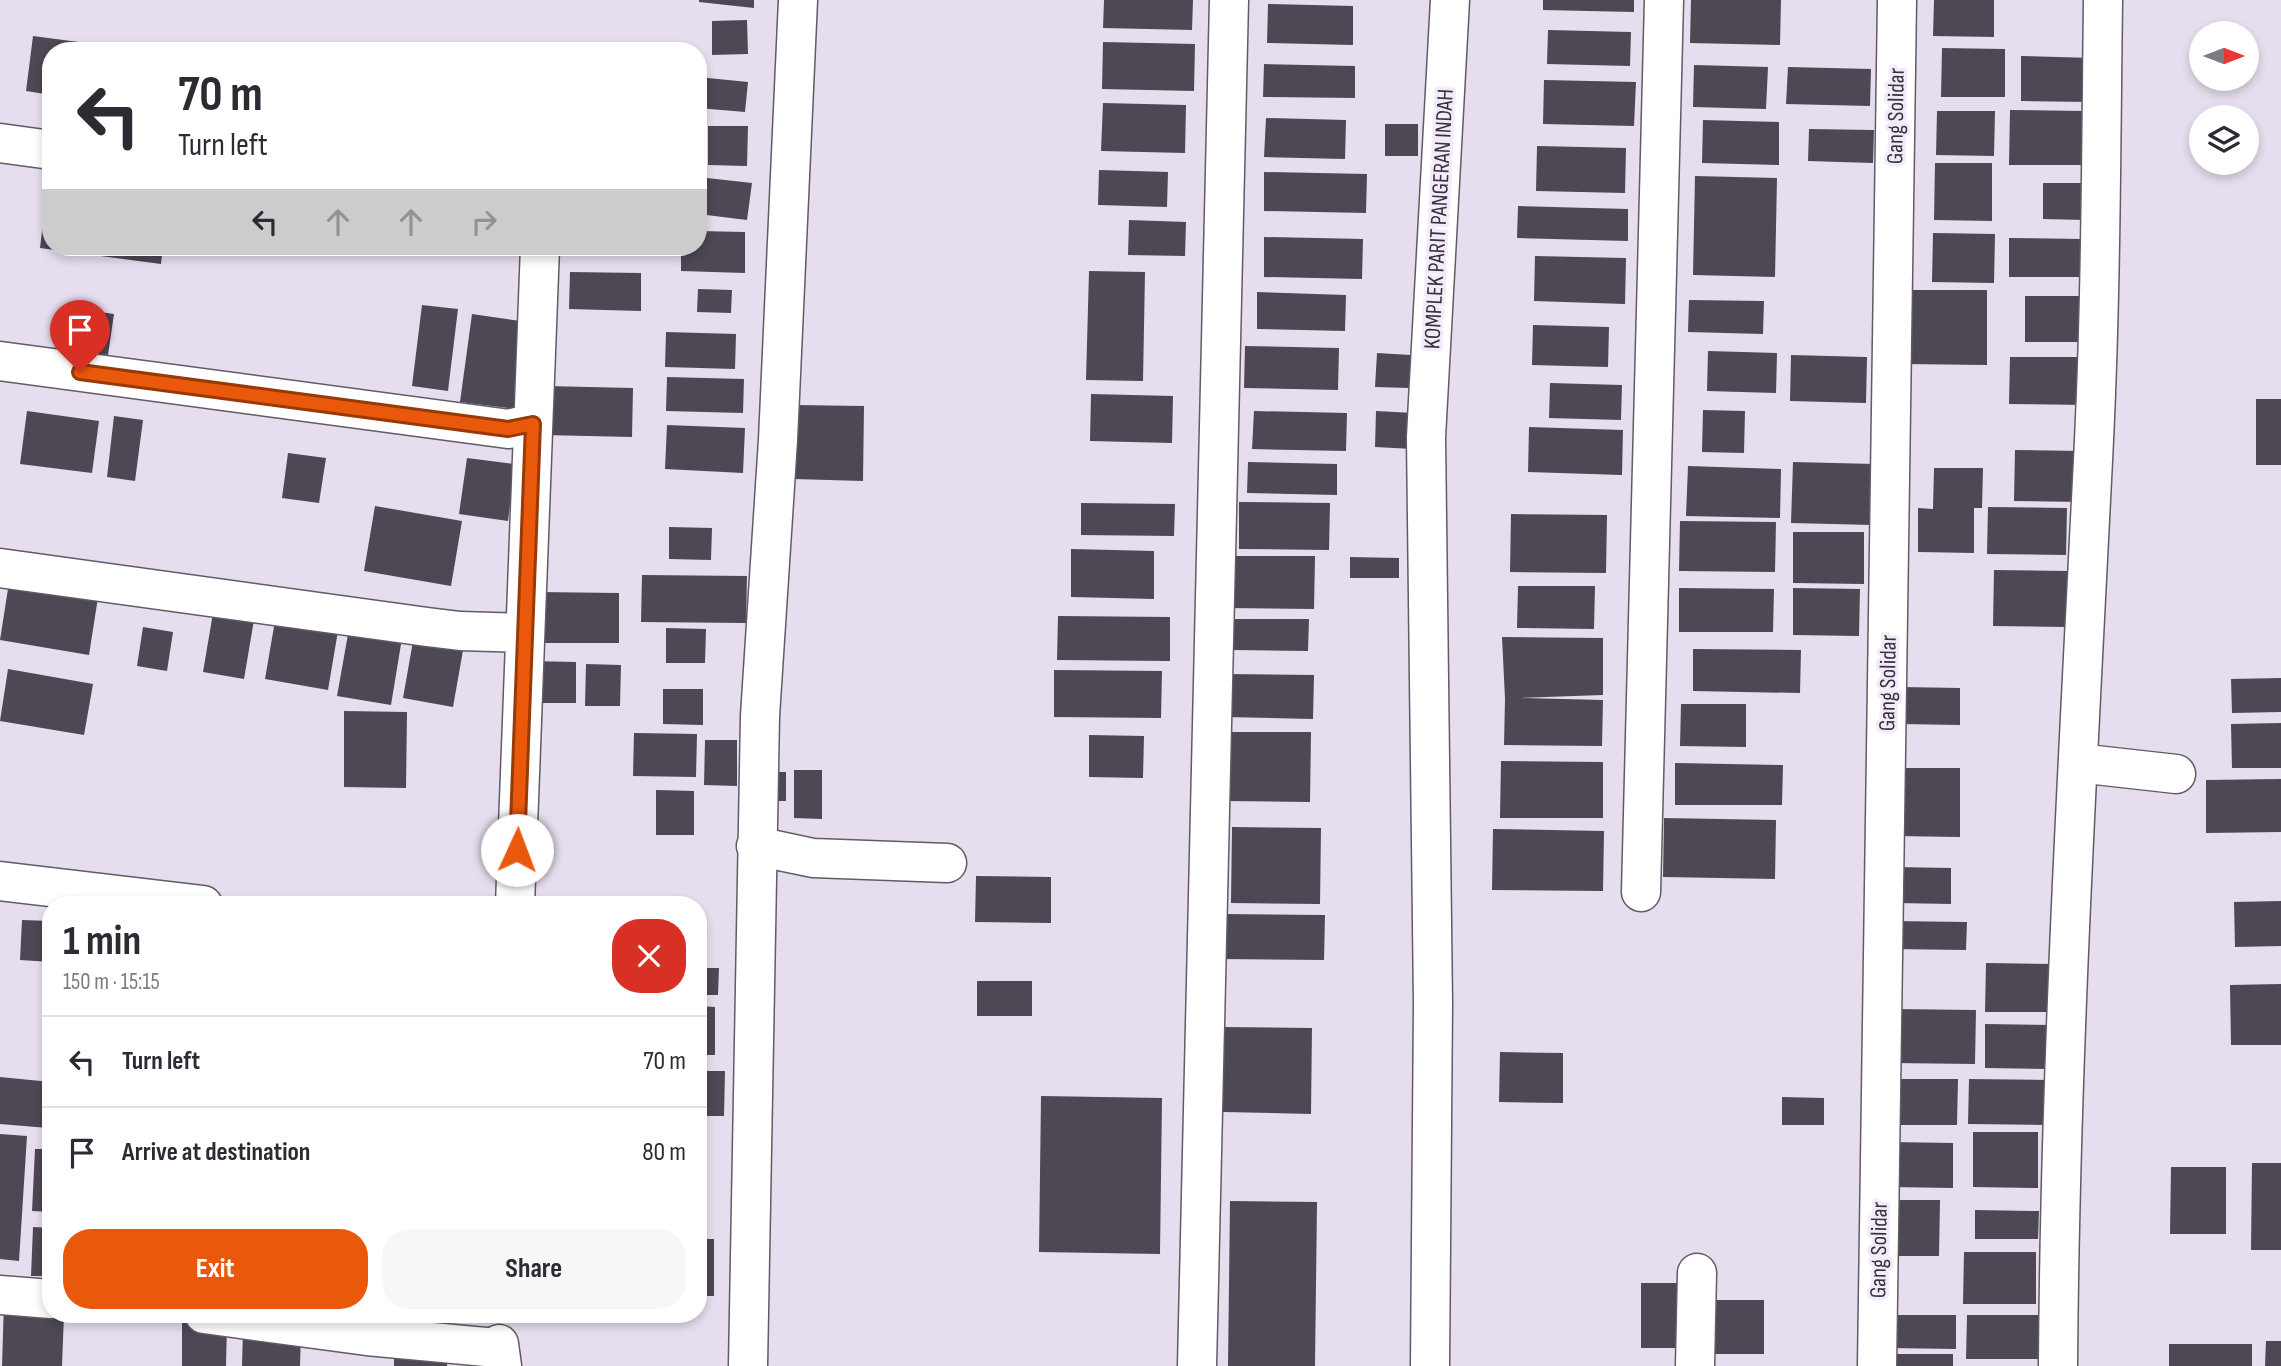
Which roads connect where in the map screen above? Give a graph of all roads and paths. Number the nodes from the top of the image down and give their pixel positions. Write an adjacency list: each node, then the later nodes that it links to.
1 (798, 0): 16 (street)
2 (1229, 0): 28 (street)
3 (1450, 0): 29 (street, KOMPLEK PARIT PANGERAN INDAH)
4 (1664, 0): 19 (street)
5 (1897, 0): 31 (street, Gang Solidar)
6 (2103, 0): 14 (street)
7 (0, 144): 8 (street)
8 (42, 149)
9 (540, 256): 11 (street)
10 (0, 361): 11 (street)
11 (533, 424): 13 (street)
12 (0, 568): 13 (street)
13 (526, 633): 21 (street)
14 (2078, 763): 15 (street); 32 (street)
15 (2176, 774)
16 (756, 846): 17 (street); 27 (street)
17 (947, 863)
18 (0, 881): 20 (street)
19 (1641, 892)
20 (127, 896)
21 (515, 896)
22 (1697, 1273): 30 (street)
23 (0, 1295): 24 (street)
24 (42, 1299)
25 (271, 1323): 26 (street)
26 (500, 1341)
27 (748, 1366)
28 (1197, 1366)
29 (1430, 1366)
30 (1695, 1366)
31 (1877, 1366)
32 (2058, 1366)

